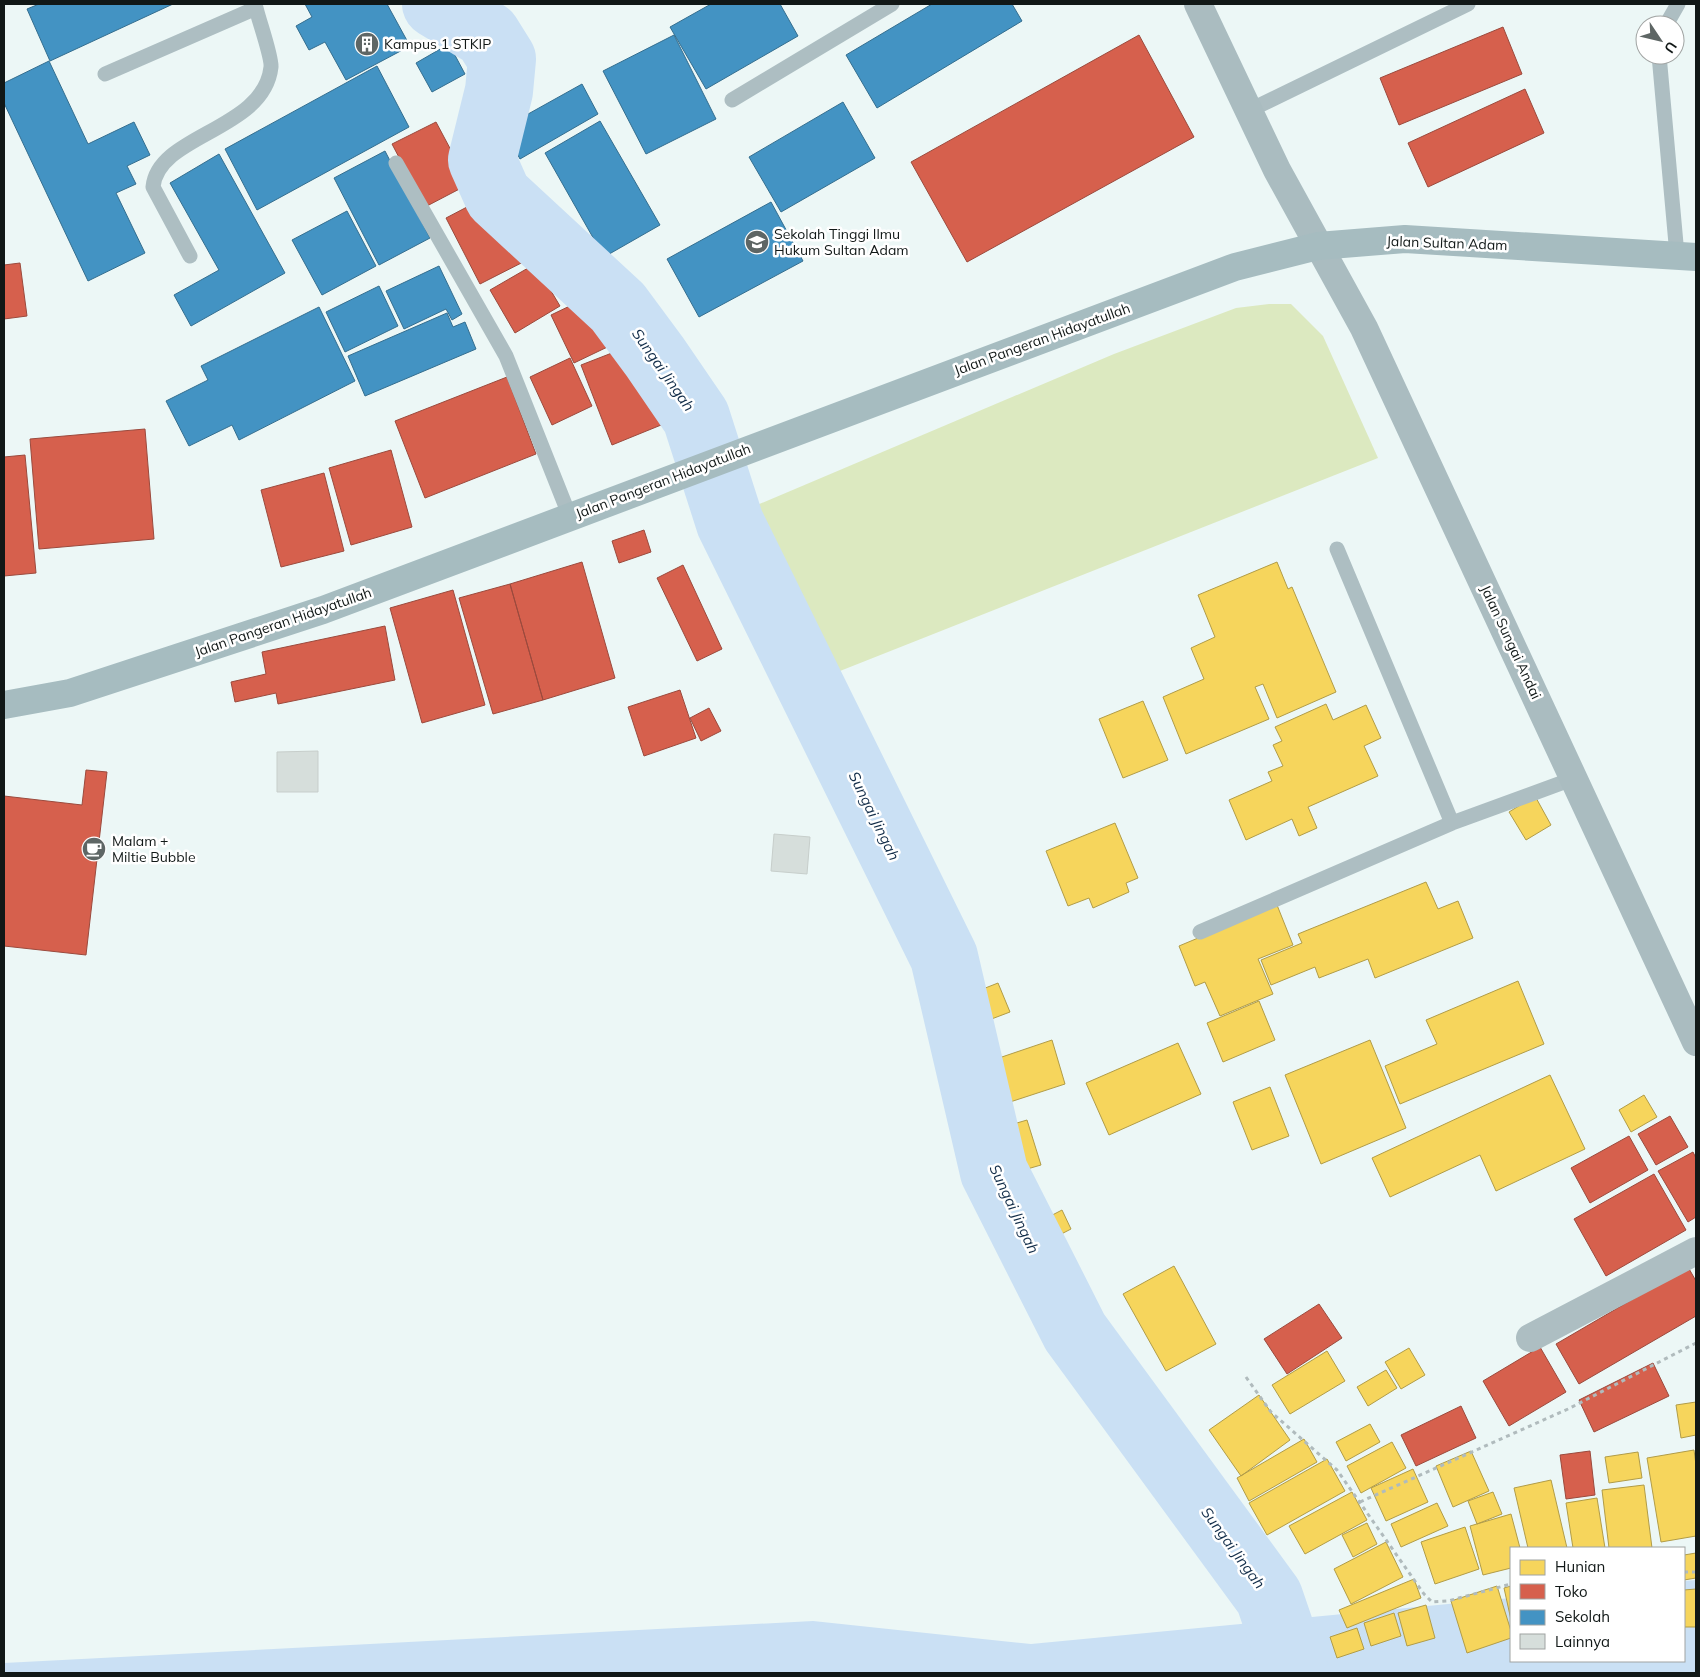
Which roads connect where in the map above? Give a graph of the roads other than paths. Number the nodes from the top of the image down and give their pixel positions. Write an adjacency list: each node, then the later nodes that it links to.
1 (892, 4): 9 (lane)
2 (1198, 4): 10 (street)
3 (1468, 4): 10 (lane)
4 (1678, 4): 6 (lane)
5 (255, 6): 8 (lane); 13 (lane)
6 (1672, 15)
7 (1660, 65): 14 (lane)
8 (105, 74)
9 (732, 100)
10 (1248, 111): 12 (street)
11 (396, 163): 15 (lane)
12 (1318, 246): 14 (main road, Jalan Sultan Adam); 15 (main road, Jalan Pangeran Hidayatullah); 18 (street, Jalan Sungai Andai)
13 (190, 256)
14 (1687, 256)
15 (570, 517): 17 (main road, Jalan Pangeran Hidayatullah)
16 (1337, 549): 19 (lane)
17 (4, 705)
18 (1575, 778): 19 (lane); 21 (street, Jalan Sungai Andai)
19 (1452, 823): 20 (lane)
20 (1200, 932)
21 (1696, 1042)
22 (1696, 1251): 23 (street)
23 (1530, 1338)

